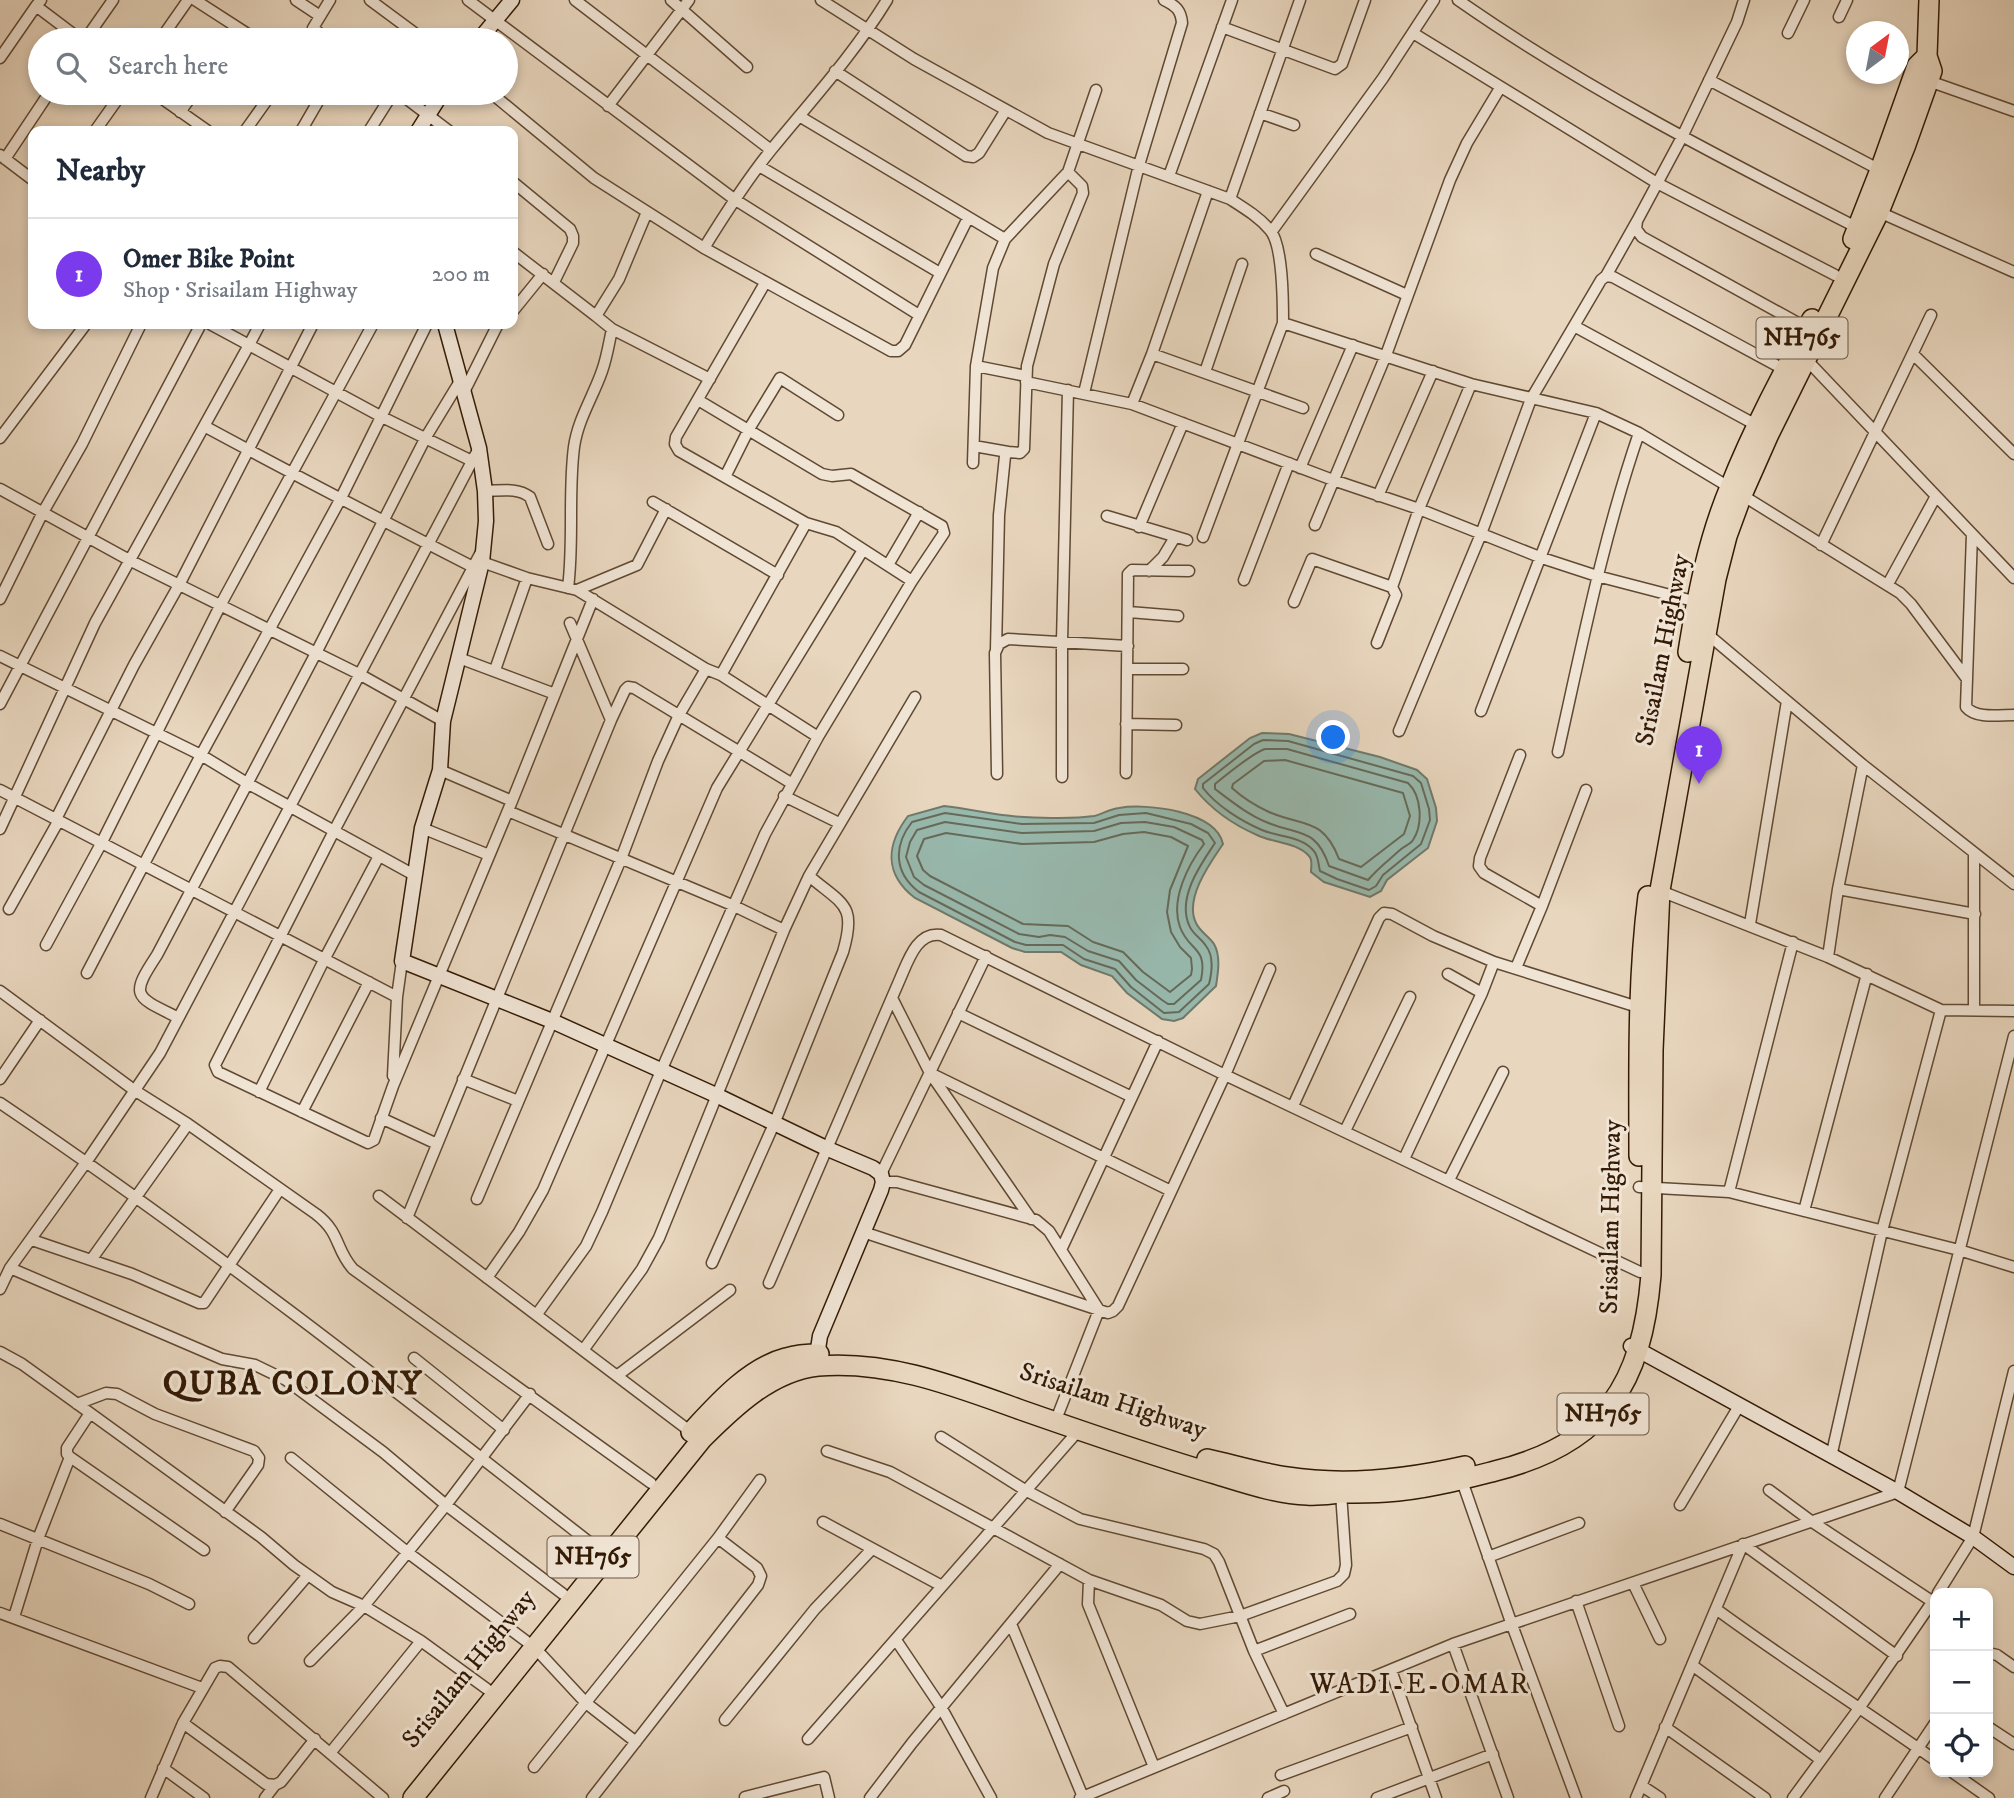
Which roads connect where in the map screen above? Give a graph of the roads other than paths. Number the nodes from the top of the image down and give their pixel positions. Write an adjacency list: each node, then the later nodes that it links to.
1 (113, 0): 32 (street)
2 (188, 0): 33 (street)
3 (195, 0): 25 (street)
4 (296, 0): 27 (street)
5 (330, 0): 27 (street)
6 (370, 0): 36 (street)
7 (468, 0): 29 (street)
8 (512, 0): 29 (street)
9 (575, 0): 44 (street)
10 (671, 0): 26 (street)
11 (689, 0): 26 (street)
12 (821, 0): 39 (street)
13 (887, 0): 39 (street)
14 (1164, 0): 81 (street)
15 (1232, 0): 30 (street)
16 (1300, 0): 43 (street)
17 (1365, 0): 43 (street)
18 (1434, 0): 40 (street)
19 (1458, 0): 77 (street)
20 (1744, 0): 49 (street)
21 (1804, 0): 41 (street)
22 (1847, 0): 28 (street)
23 (1929, 0): 48 (highway, Srisailam Highway / NH765)
24 (38, 3): 31 (street); 45 (street)
25 (213, 5): 34 (street)
26 (681, 9): 44 (street); 46 (street)
27 (320, 16): 35 (street)
28 (1839, 17)
29 (495, 21): 37 (street); 38 (street)
30 (1222, 27): 43 (street); 86 (street)
31 (68, 28)
32 (92, 28)
33 (168, 28)
34 (242, 28)
35 (314, 28)
36 (408, 28)
37 (489, 28)
38 (504, 28)
39 (868, 31): 47 (street); 63 (street)
40 (1413, 33): 50 (street); 97 (street)
41 (1788, 33)
42 (518, 38): 62 (street)
43 (1283, 50): 66 (street)
44 (646, 56): 62 (street); 79 (street)
45 (0, 58)
46 (747, 67)
47 (835, 71): 63 (street); 68 (street)
48 (1921, 78): 64 (street); 83 (highway, Srisailam Highway / NH765); 93 (highway, Srisailam Highway / NH765)
49 (1709, 80): 77 (street); 83 (street)
50 (1500, 88): 87 (street); 110 (street)
51 (1096, 90): 78 (street)
52 (40, 105): 80 (street)
53 (113, 105): 70 (street)
54 (170, 105): 65 (street)
55 (185, 105): 65 (street)
56 (263, 105): 72 (street)
57 (316, 105): 73 (street)
58 (385, 105): 74 (street)
59 (416, 105): 67 (street)
60 (434, 105): 67 (street)
61 (506, 105): 92 (street)
62 (608, 106): 90 (street)
63 (1006, 110): 78 (street)
64 (2014, 111)
65 (180, 112): 71 (street)
66 (1260, 113): 69 (street); 91 (street)
67 (428, 114): 75 (street); 76 (street)
68 (799, 116): 79 (street); 94 (street)
69 (1294, 125)
70 (98, 126)
71 (201, 126)
72 (249, 126)
73 (304, 126)
74 (372, 126)
75 (421, 126)
76 (443, 126)
77 (1682, 137): 87 (street); 96 (street)
78 (1078, 144): 81 (street); 84 (street)
79 (771, 150): 82 (street)
80 (2, 157): 85 (street)
81 (1139, 165): 86 (street); 147 (street)
82 (758, 166): 90 (street); 104 (street)
83 (1880, 170): 96 (highway, Srisailam Highway / NH765)
84 (1068, 172): 98 (street); 141 (street)
85 (28, 176)
86 (1170, 176): 89 (street)
87 (1657, 183): 95 (street); 106 (street)
88 (518, 186): 108 (street)
89 (1208, 191): 91 (street); 131 (street)
90 (734, 199): 99 (street); 112 (street)
91 (1230, 199): 97 (street)
92 (647, 212): 99 (street); 114 (street)
93 (1879, 212): 103 (street); 132 (highway, Srisailam Highway / NH765)
94 (968, 218): 98 (street); 104 (street)
95 (1637, 221): 107 (street); 117 (street)
96 (1858, 228): 106 (highway, Srisailam Highway / NH765)
97 (1272, 231): 115 (street)
98 (1004, 240): 135 (street)
99 (704, 248): 109 (street)
100 (1316, 254): 110 (street)
101 (518, 256): 105 (street)
102 (1242, 264): 139 (street)
103 (2014, 272)
104 (940, 273): 112 (street)
105 (542, 274): 108 (street); 111 (street)
106 (1835, 275): 117 (highway, Srisailam Highway / NH765)
107 (1606, 276): 116 (street); 137 (street)
108 (554, 282): 114 (street)
109 (765, 283): 112 (street); 140 (street)
110 (1407, 295): 133 (street)
111 (518, 305)
112 (919, 315)
113 (1931, 315): 134 (street)
114 (596, 316): 128 (street)
115 (1283, 323): 130 (street); 145 (street)
116 (1574, 326): 148 (street); 159 (street)
117 (1807, 328): 132 (highway, Srisailam Highway / NH765)
118 (82, 329): 156 (street)
119 (139, 329): 186 (street)
120 (198, 329): 196 (street)
121 (219, 329): 129 (street)
122 (257, 329): 129 (street)
123 (310, 329): 136 (street)
124 (370, 329): 146 (street)
125 (421, 329): 155 (street)
126 (446, 329): 143 (street)
127 (495, 329): 143 (street)
128 (612, 329): 140 (street); 217 (street)
129 (249, 345): 136 (street); 158 (street)
130 (1353, 345): 133 (street); 172 (street)
131 (1152, 354): 139 (street); 150 (street)
132 (1801, 354): 137 (highway, Srisailam Highway / NH765); 162 (street); 178 (highway, Srisailam Highway / NH765)
133 (1386, 355): 138 (street); 175 (street)
134 (1914, 355): 162 (street); 170 (street)
135 (976, 366): 141 (street); 166 (street)
136 (290, 367): 146 (street); 167 (street)
137 (1785, 370): 159 (highway, Srisailam Highway / NH765)
138 (1433, 371): 142 (street); 179 (street)
139 (1205, 372): 145 (street)
140 (710, 379): 149 (street)
141 (1026, 379): 144 (street); 168 (street)
142 (1471, 384): 148 (street); 184 (street)
143 (461, 388): 163 (street); 169 (street)
144 (1068, 390): 147 (street); 229 (street)
145 (1259, 392): 151 (street); 165 (street)
146 (337, 393): 155 (street); 173 (street)
147 (1084, 393): 150 (street)
148 (1531, 399): 152 (street); 192 (street)
149 (698, 400): 160 (street); 174 (street)
150 (1132, 404): 157 (street)
151 (1303, 408)
152 (1596, 412): 161 (street); 202 (street)
153 (0, 414): 156 (street)
154 (838, 415): 160 (street)
155 (382, 417): 163 (street); 181 (street)
156 (10, 423): 164 (street)
157 (1183, 423): 165 (street); 191 (street)
158 (204, 426): 167 (street); 204 (street)
159 (1758, 426): 178 (highway, Srisailam Highway / NH765)
160 (749, 429): 174 (street); 185 (street)
161 (1639, 433): 178 (street); 209 (street)
162 (1876, 433): 180 (street); 200 (street)
163 (426, 437): 169 (street); 188 (street)
164 (0, 438)
165 (1238, 444): 172 (street); 195 (street)
166 (974, 446): 168 (street); 171 (street)
167 (247, 450): 173 (street); 215 (street)
168 (1008, 452): 232 (street)
169 (475, 454): 177 (street); 198 (street)
170 (2014, 454)
171 (973, 463)
172 (1294, 466): 175 (street); 212 (street)
173 (292, 474): 181 (street); 221 (street)
174 (725, 477): 189 (street)
175 (1333, 480): 179 (street); 190 (street)
176 (0, 489): 186 (street)
177 (485, 491): 199 (street); 203 (street)
178 (1736, 491): 200 (street); 222 (highway, Srisailam Highway / NH765)
179 (1378, 495): 184 (street)
180 (1936, 496): 193 (street); 214 (street)
181 (340, 500): 188 (street); 226 (street)
182 (653, 502): 183 (street)
183 (666, 509): 208 (street); 217 (street)
184 (1419, 509): 192 (street); 216 (street)
185 (919, 512): 205 (street); 213 (street)
186 (42, 514): 196 (street); 218 (street)
187 (1107, 516): 191 (street)
188 (383, 519): 198 (street); 233 (street)
189 (806, 523): 201 (street); 208 (street)
190 (1315, 525)
191 (1139, 527): 194 (street)
192 (1481, 534): 202 (street); 259 (street)
193 (1972, 534): 211 (street); 243 (street)
194 (1175, 537): 197 (street); 206 (street)
195 (1203, 537)
196 (88, 539): 204 (street); 236 (street)
197 (1187, 540)
198 (428, 544): 203 (street); 241 (street)
199 (548, 544)
200 (1821, 545): 214 (street)
201 (863, 550): 205 (street); 250 (street)
202 (1542, 558): 209 (street); 251 (street)
203 (480, 559): 210 (street); 235 (street); 247 (street)
204 (131, 561): 215 (street); 244 (street)
205 (888, 565): 213 (street)
206 (1149, 571): 207 (street); 223 (street)
207 (1189, 571)
208 (778, 575): 242 (street)
209 (1597, 576): 222 (street); 263 (street)
210 (527, 578): 217 (street); 240 (street)
211 (2014, 578)
212 (1244, 580)
213 (912, 581): 261 (street)
214 (1888, 584): 243 (street)
215 (178, 585): 221 (street); 252 (street)
216 (1392, 587): 220 (street); 230 (street)
217 (573, 589): 219 (street)
218 (0, 599)
219 (593, 599): 228 (street); 237 (street)
220 (1294, 603)
221 (221, 604): 226 (street); 260 (street)
222 (1703, 604): 227 (highway, Srisailam Highway / NH765); 295 (highway, Srisailam Highway / NH765)
223 (1129, 612): 224 (street); 231 (street)
224 (1178, 616)
225 (570, 623): 228 (street)
226 (271, 629): 233 (street); 264 (street)
227 (1705, 632): 248 (street); 295 (highway, Srisailam Highway / NH765)
228 (577, 638): 245 (street); 255 (street)
229 (1062, 642): 231 (street); 232 (street); 270 (street)
230 (1377, 643)
231 (1128, 646): 238 (street)
232 (996, 650): 269 (street)
233 (316, 653): 241 (street); 271 (street)
234 (0, 656): 236 (street)
235 (459, 658): 240 (street); 256 (street)
236 (20, 667): 244 (street); 249 (street)
237 (706, 669): 242 (street); 253 (street)
238 (1128, 669): 239 (street); 257 (street)
239 (1183, 669)
240 (495, 670): 245 (street)
241 (359, 674): 247 (street); 277 (street)
242 (721, 675): 250 (street)
243 (1967, 679): 254 (street)
244 (65, 689): 252 (street); 276 (street)
245 (555, 694): 278 (street)
246 (915, 697): 280 (street)
247 (404, 700): 256 (street); 283 (street)
248 (1787, 701): 266 (street); 303 (street)
249 (0, 704)
250 (768, 706): 261 (street); 262 (street)
251 (1481, 710)
252 (110, 712): 260 (street); 279 (street)
253 (679, 715): 255 (street); 262 (street); 289 (street)
254 (2014, 715)
255 (611, 720): 284 (street)
256 (443, 721): 267 (street)
257 (1126, 724): 258 (street); 268 (street)
258 (1176, 725)
259 (1399, 731)
260 (156, 734): 264 (street); 285 (street)
261 (818, 737): 272 (street)
262 (741, 751): 272 (street); 293 (street)
263 (1558, 752)
264 (201, 755): 271 (street); 290 (street)
265 (1520, 755): 299 (street)
266 (1863, 765): 286 (street); 297 (street)
267 (440, 770): 278 (street); 281 (street)
268 (1126, 773)
269 (998, 774)
270 (1062, 777)
271 (247, 783): 277 (street); 296 (street)
272 (791, 783): 275 (street)
273 (0, 790): 276 (street)
274 (1586, 790): 299 (street)
275 (784, 796): 280 (street); 298 (street)
276 (16, 798): 279 (street); 282 (street)
277 (289, 806): 283 (street); 301 (street)
278 (510, 806): 284 (street); 287 (street)
279 (57, 820): 285 (street); 300 (street)
280 (839, 823): 292 (street)
281 (422, 828): 287 (street); 291 (street)
282 (0, 829)
283 (334, 831): 288 (street); 305 (street)
284 (563, 835): 289 (street); 324 (street)
285 (102, 842): 290 (street); 307 (street)
286 (1974, 854): 294 (street); 302 (street)
287 (489, 855): 318 (street)
288 (379, 856): 291 (street); 310 (street)
289 (621, 859): 293 (street); 333 (street)
290 (144, 864): 296 (street); 315 (street)
291 (416, 876): 311 (street)
292 (810, 876): 304 (street); 354 (street)
293 (677, 883): 298 (street); 336 (street)
294 (2014, 884)
295 (1654, 888): 303 (street); 326 (highway, Srisailam Highway / NH765); 363 (highway, Srisailam Highway / NH765)
296 (191, 889): 301 (street); 331 (street)
297 (1838, 889): 302 (street); 309 (street)
298 (732, 905): 304 (street); 337 (street)
299 (1542, 906): 313 (street)
300 (9, 909)
301 (235, 911): 305 (street); 331 (street)
302 (1975, 914): 328 (street)
303 (1750, 924): 306 (street)
304 (784, 930): 346 (street)
305 (280, 935): 310 (street); 345 (street)
306 (1793, 942): 309 (street); 366 (street)
307 (46, 945)
308 (986, 956): 325 (street); 330 (street); 335 (street)
309 (1828, 957): 317 (street)
310 (325, 958): 319 (street); 345 (street)
311 (402, 961): 318 (street); 322 (street)
312 (1494, 962): 313 (street); 321 (street); 350 (street)
313 (1516, 968): 326 (street)
314 (1270, 969): 340 (street)
315 (87, 973)
316 (1448, 974): 321 (street)
317 (1867, 974): 327 (street); 370 (street)
318 (440, 976): 324 (street); 343 (street)
319 (369, 982): 322 (street); 351 (street)
320 (0, 991): 332 (street)
321 (1482, 993): 359 (street)
322 (397, 997): 343 (street)
323 (1410, 997): 355 (street)
324 (496, 998): 333 (street); 342 (street)
325 (892, 998): 339 (street); 357 (street)
326 (1641, 1008): 363 (highway, Srisailam Highway / NH765)
327 (1941, 1010): 328 (street); 374 (street)
328 (1974, 1010): 329 (street)
329 (2014, 1011)
330 (958, 1013): 339 (street); 347 (street)
331 (177, 1017): 344 (street)
332 (40, 1020): 341 (street); 344 (street)
333 (552, 1021): 336 (street); 348 (street)
334 (2014, 1036): 377 (street)
335 (1157, 1041): 340 (street); 347 (street)
336 (606, 1045): 337 (street); 384 (street)
337 (661, 1070): 346 (street); 389 (street)
338 (1503, 1072): 362 (street)
339 (930, 1073): 358 (street); 361 (street); 372 (street)
340 (1225, 1074): 350 (street); 365 (street)
341 (0, 1079)
342 (463, 1079): 348 (street); 356 (street)
343 (393, 1086): 352 (street)
344 (134, 1090): 353 (street); 360 (street)
345 (259, 1092): 351 (street)
346 (718, 1096): 354 (street); 391 (street)
347 (1132, 1097): 358 (street)
348 (518, 1101): 369 (street)
349 (0, 1103): 360 (street)
350 (1293, 1107): 355 (street)
351 (302, 1112): 352 (street)
352 (381, 1118): 356 (street)
353 (188, 1124): 364 (street); 368 (street)
354 (774, 1124): 357 (street); 379 (street)
355 (1345, 1130): 359 (street)
356 (437, 1144): 371 (street)
357 (828, 1149): 361 (street); 386 (street)
358 (1104, 1158): 365 (street); 376 (street)
359 (1404, 1159): 362 (street)
360 (87, 1161): 368 (street); 375 (street)
361 (882, 1178): 372 (street); 373 (street)
362 (1449, 1180): 383 (street)
363 (1646, 1187): 366 (street); 383 (highway, Srisailam Highway / NH765); 390 (highway, Srisailam Highway / NH765)
364 (280, 1189): 380 (street); 397 (street)
365 (1171, 1191): 388 (street)
366 (1729, 1192): 370 (street)
367 (379, 1196): 371 (street)
368 (135, 1198): 378 (street); 380 (street)
369 (477, 1199)
370 (1804, 1211): 374 (street)
371 (407, 1218): 384 (street)
372 (1031, 1219): 376 (street)
373 (863, 1231): 388 (street); 394 (street)
374 (1882, 1231): 377 (street); 408 (street)
375 (32, 1240): 378 (street); 382 (street)
376 (1061, 1250): 388 (street)
377 (1959, 1250): 381 (street); 416 (street)
378 (91, 1260): 380 (street)
379 (712, 1264)
380 (229, 1267): 410 (street)
381 (2014, 1267)
382 (10, 1268): 385 (street); 418 (street)
383 (1640, 1272): 390 (highway, Srisailam Highway / NH765)
384 (487, 1278): 389 (street)
385 (1, 1282)
386 (769, 1283)
387 (730, 1290): 396 (street)
388 (1099, 1310): 400 (street)
389 (537, 1314): 391 (street)
390 (1635, 1348): 399 (street); 411 (highway, Srisailam Highway / NH765)
391 (584, 1349): 396 (street)
392 (0, 1352): 398 (street)
393 (414, 1358): 402 (street)
394 (816, 1360): 400 (highway, Srisailam Highway / NH765); 403 (highway, Srisailam Highway / NH765); 404 (highway, Srisailam Highway / NH765); 459 (highway, Srisailam Highway / NH765)
395 (2014, 1371): 426 (street)
396 (618, 1375): 404 (street)
397 (530, 1394): 402 (street); 413 (street)
398 (77, 1404): 401 (street); 420 (street)
399 (1739, 1406): 408 (street); 419 (street)
400 (1059, 1412): 411 (highway, Srisailam Highway / NH765)
401 (90, 1413): 407 (street); 420 (street)
402 (505, 1430): 410 (street)
403 (1079, 1430): 414 (street); 417 (highway, Srisailam Highway / NH765)
404 (691, 1432): 413 (highway, Srisailam Highway / NH765)
405 (941, 1437): 414 (street)
406 (827, 1451): 425 (street)
407 (70, 1457): 428 (street); 432 (street)
408 (1831, 1457): 416 (street)
409 (291, 1458): 433 (street)
410 (482, 1459): 418 (street); 430 (street)
411 (1459, 1474): 417 (highway, Srisailam Highway / NH765); 434 (street)
412 (760, 1480): 427 (street)
413 (650, 1483): 430 (highway, Srisailam Highway / NH765)
414 (1025, 1490): 425 (street); 451 (street)
415 (1769, 1490): 421 (street)
416 (1898, 1492): 421 (street); 426 (street)
417 (1340, 1493): 451 (street)
418 (446, 1505): 433 (street); 442 (street)
419 (1680, 1505)
420 (225, 1512): 437 (street)
421 (1811, 1521): 429 (street); 443 (street)
422 (823, 1522): 431 (street)
423 (1579, 1523): 434 (street)
424 (0, 1524): 428 (street)
425 (993, 1527): 435 (street); 440 (street)
426 (1973, 1537): 436 (street); 441 (street)
427 (718, 1538): 470 (street); 483 (street)
428 (38, 1539): 445 (street); 452 (street)
429 (1743, 1544): 439 (street); 448 (street); 463 (street)
430 (598, 1549): 442 (highway, Srisailam Highway / NH765)
431 (872, 1549): 440 (street); 474 (street)
432 (204, 1550)
433 (407, 1552): 446 (street); 459 (street)
434 (1488, 1556): 454 (street)
435 (1060, 1564): 438 (street); 453 (street)
436 (2014, 1567)
437 (308, 1575): 446 (street); 455 (street)
438 (1089, 1580): 451 (street); 491 (street)
439 (1633, 1583): 444 (street); 456 (street)
440 (942, 1586): 457 (street)
441 (1942, 1588)
442 (563, 1594): 459 (highway, Srisailam Highway / NH765)
443 (1930, 1594)
444 (1576, 1601): 454 (street); 476 (street)
445 (189, 1604)
446 (364, 1606): 458 (street); 464 (street)
447 (1930, 1607): 463 (street)
448 (1716, 1609): 465 (street); 472 (street)
449 (0, 1613): 452 (street)
450 (1350, 1614): 461 (street)
451 (1240, 1616): 461 (street)
452 (14, 1617): 468 (street)
453 (1011, 1624): 471 (street); 500 (street)
454 (1512, 1625): 460 (street); 514 (street)
455 (254, 1638)
456 (1660, 1639)
457 (895, 1640): 471 (street); 481 (street)
458 (421, 1641): 469 (street); 486 (street)
459 (531, 1644): 469 (highway, Srisailam Highway / NH765); 470 (street); 505 (highway, Srisailam Highway / NH765)
460 (1453, 1644): 467 (street); 487 (street)
461 (1254, 1651): 473 (street)
462 (1993, 1654): 466 (street)
463 (1897, 1656): 472 (street)
464 (310, 1661)
465 (1692, 1665): 478 (street); 489 (street)
466 (2014, 1667)
467 (1391, 1670): 473 (street); 477 (street)
468 (202, 1688): 475 (street); 482 (street)
469 (487, 1689): 505 (highway, Srisailam Highway / NH765)
470 (586, 1703): 483 (street); 490 (street)
471 (942, 1707): 508 (street); 509 (street)
472 (1860, 1707): 485 (street); 489 (street)
473 (1284, 1714): 491 (street)
474 (725, 1720)
475 (183, 1723): 492 (street); 496 (street)
476 (1619, 1726)
477 (1412, 1727): 493 (street); 495 (street)
478 (1665, 1727): 497 (street); 517 (street)
479 (1993, 1730): 484 (street)
480 (1930, 1731): 485 (street)
481 (808, 1739)
482 (315, 1740): 486 (street); 496 (street)
483 (636, 1742): 506 (street)
484 (2014, 1744)
485 (1919, 1749): 488 (street); 519 (street)
486 (331, 1752): 504 (street)
487 (1493, 1754): 495 (street); 513 (street)
488 (1930, 1757)
489 (1821, 1760): 518 (street)
490 (534, 1767)
491 (1154, 1767): 500 (street)
492 (163, 1768): 501 (street); 502 (street)
493 (1281, 1775)
494 (1959, 1777): 520 (street)
495 (1431, 1778): 511 (street); 512 (street)
496 (275, 1785): 503 (street)
497 (1642, 1786): 515 (street); 516 (street)
498 (1284, 1791): 510 (street)
499 (745, 1797): 507 (street)
500 (1082, 1797)
501 (151, 1798)
502 (204, 1798)
503 (265, 1798)
504 (383, 1798)
505 (410, 1798)
506 (592, 1798)
507 (829, 1798)
508 (870, 1798)
509 (991, 1798)
510 (1268, 1798)
511 (1377, 1798)
512 (1436, 1798)
513 (1507, 1798)
514 (1576, 1798)
515 (1636, 1798)
516 (1660, 1798)
517 (1765, 1798)
518 (1793, 1798)
519 (1885, 1798)
520 (1989, 1798)

